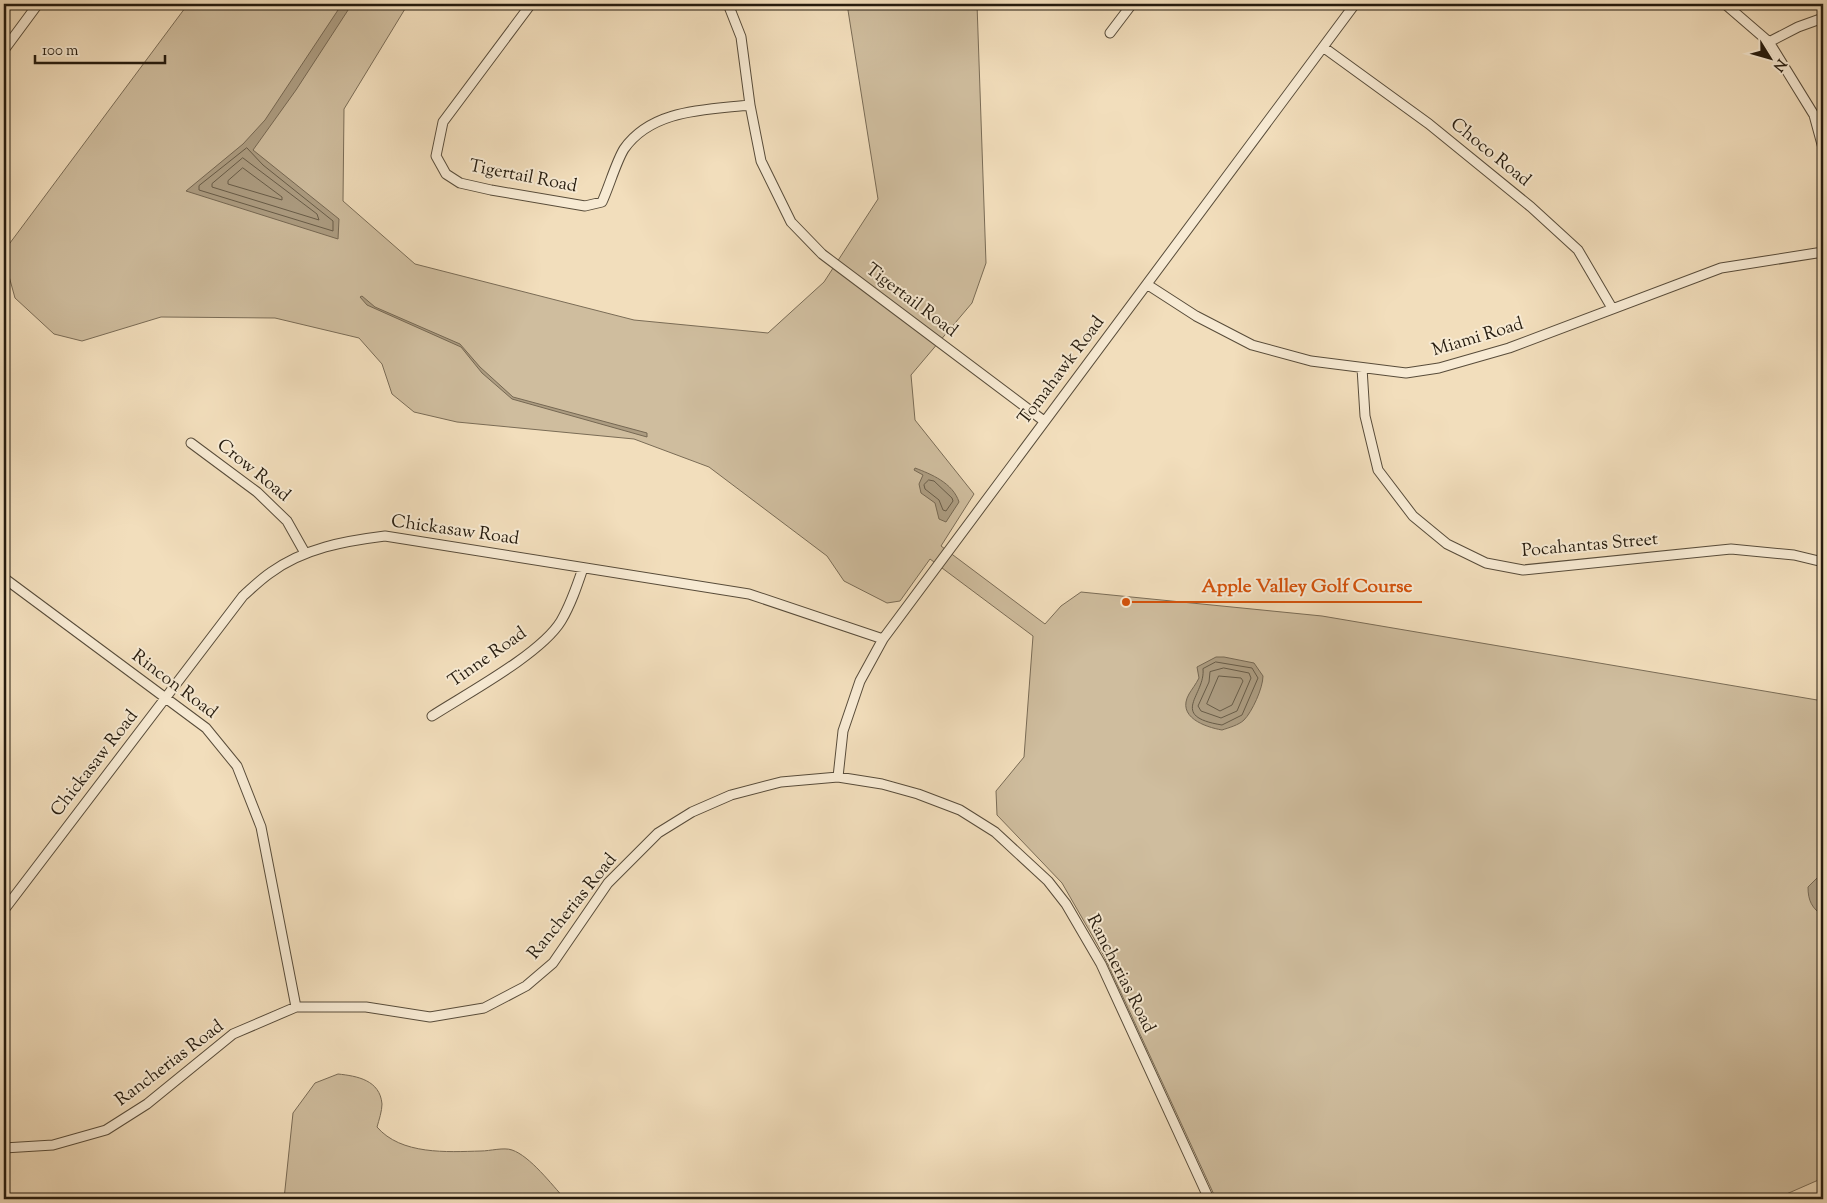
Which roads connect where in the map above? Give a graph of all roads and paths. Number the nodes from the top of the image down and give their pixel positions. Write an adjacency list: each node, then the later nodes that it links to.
1 (38, 4): 11 (street)
2 (530, 4): 12 (street, Tigertail Road)
3 (728, 4): 12 (street, Tigertail Road)
4 (1132, 4): 8 (street)
5 (1355, 4): 10 (street, Tomahawk Road)
6 (1725, 4): 9 (street)
7 (1823, 18): 9 (street)
8 (1110, 33)
9 (1769, 42): 13 (street)
10 (1323, 47): 15 (street, Tomahawk Road); 16 (street, Choco Road)
11 (4, 50)
12 (750, 105): 18 (street, Tigertail Road)
13 (1823, 148)
14 (1823, 252): 16 (street, Miami Road)
15 (1148, 285): 17 (street, Miami Road); 18 (street, Tomahawk Road)
16 (1612, 308): 17 (street, Miami Road)
17 (1362, 368): 21 (street, Pocahantas Street)
18 (1044, 421): 24 (street, Tomahawk Road)
19 (192, 443): 20 (street, Crow Road)
20 (306, 553): 22 (street, Chickasaw Road); 25 (street, Chickasaw Road)
21 (1823, 562)
22 (583, 568): 24 (street, Chickasaw Road); 26 (street, Tinne Road)
23 (4, 578): 25 (street, Rincon Road)
24 (883, 639): 27 (street, Tomahawk Road)
25 (167, 698): 28 (street, Chickasaw Road); 29 (street, Rincon Road)
26 (432, 716)
27 (838, 777): 29 (street, Rancherias Road); 31 (street, Rancherias Road)
28 (4, 910)
29 (296, 1007): 30 (street, Rancherias Road)
30 (4, 1148)
31 (1208, 1199)

